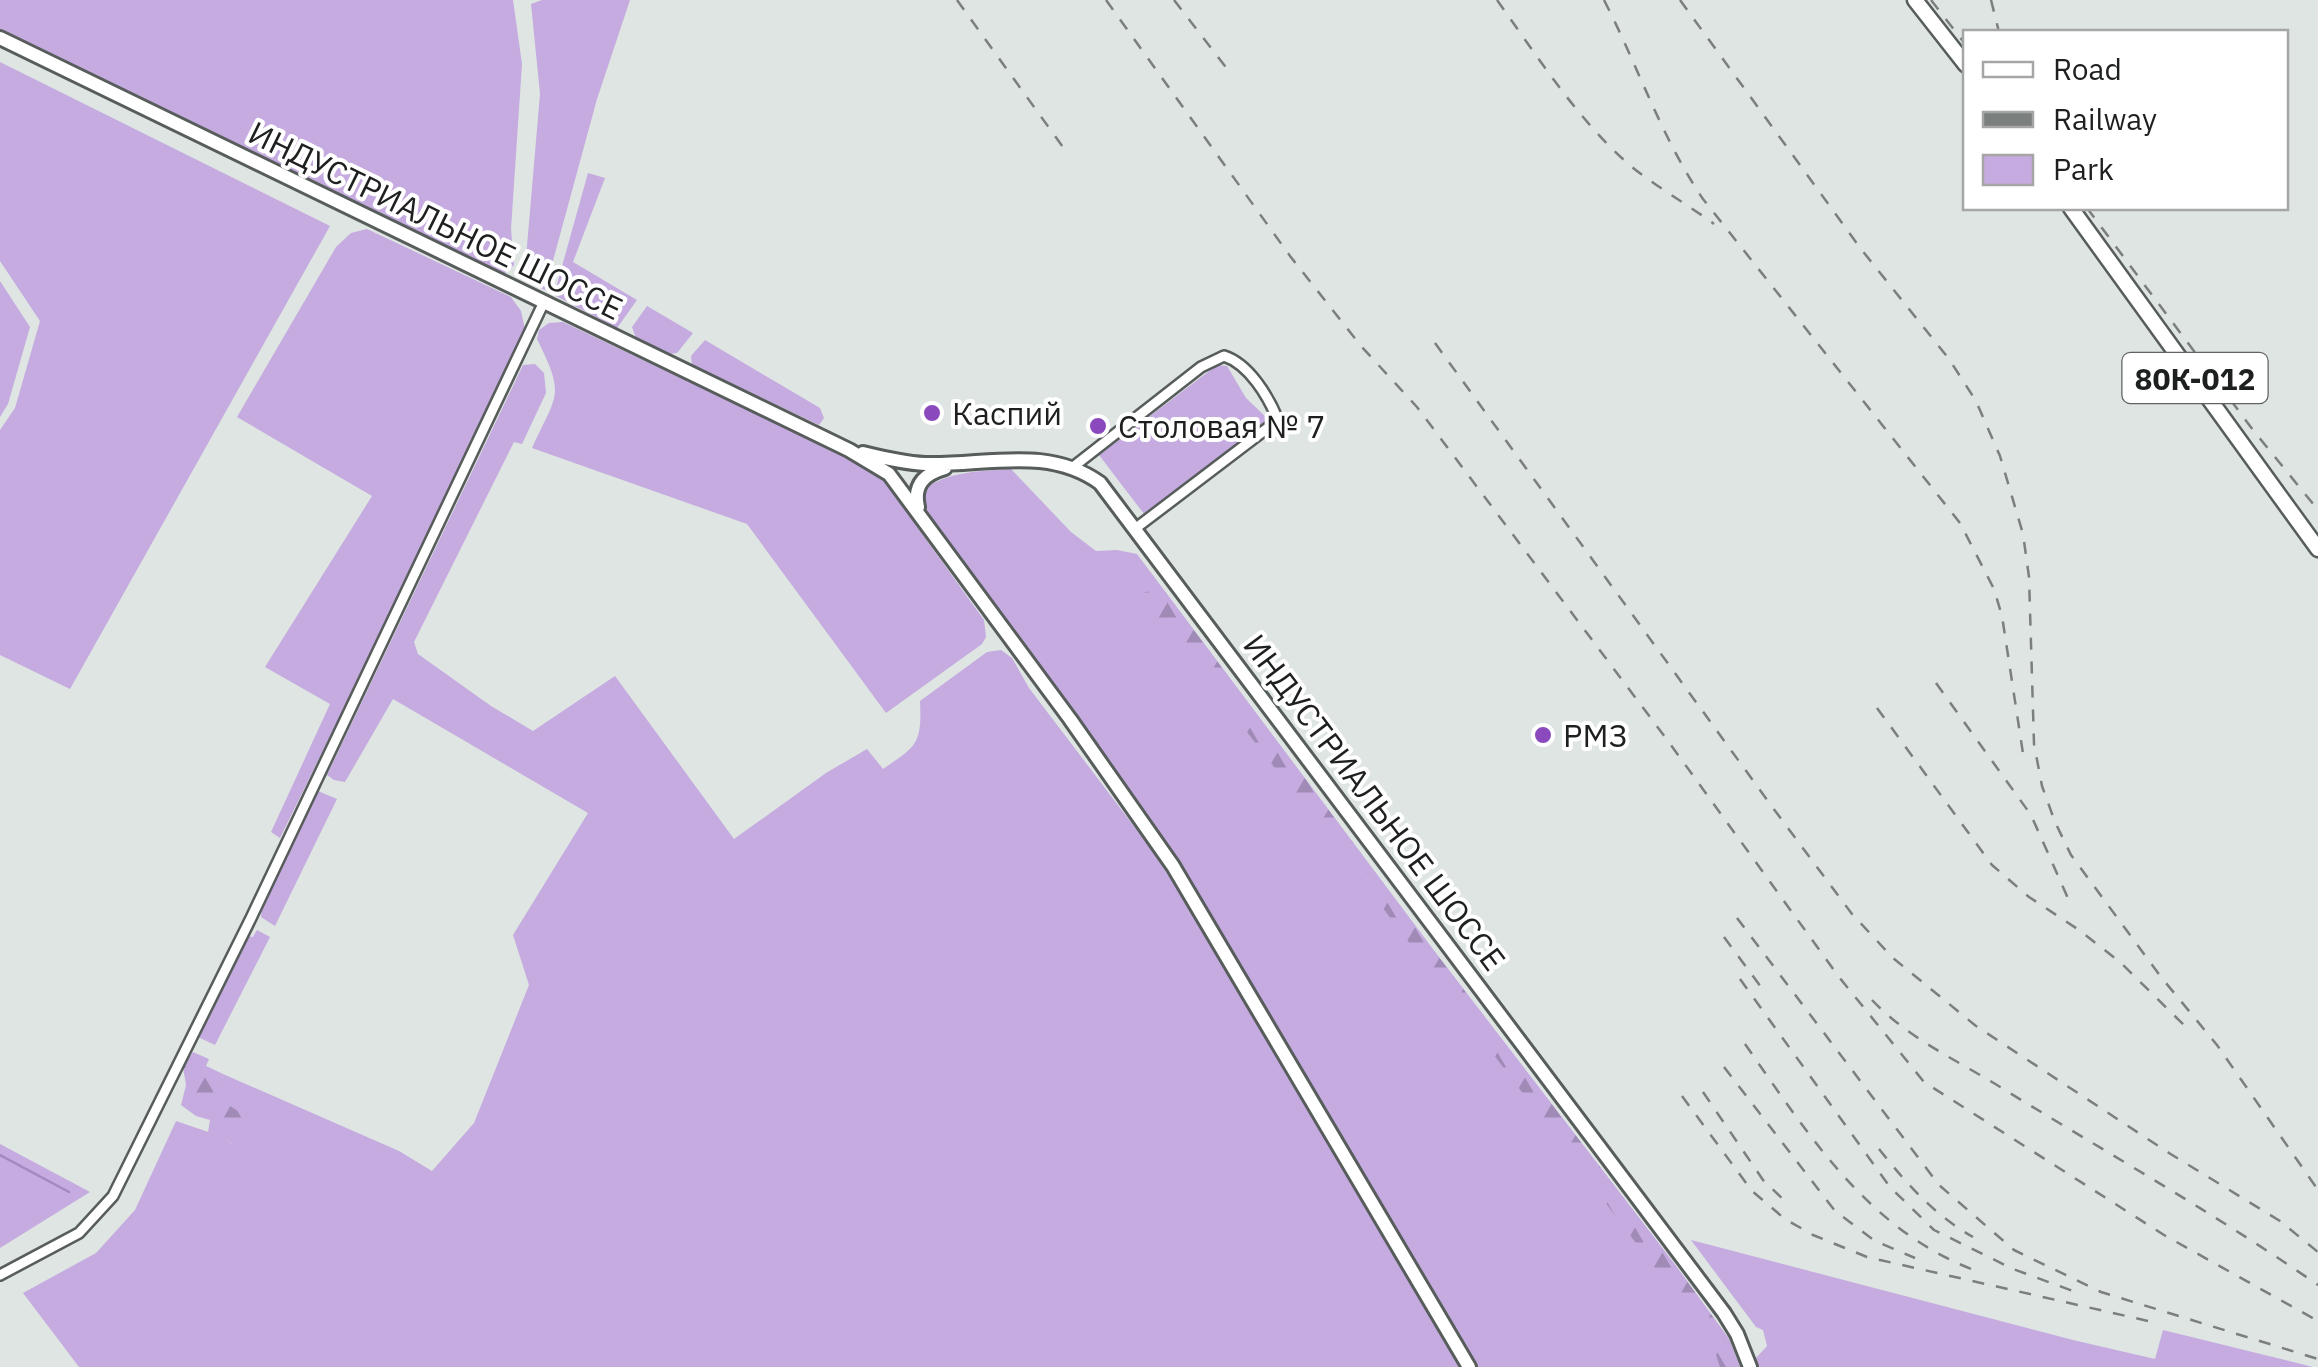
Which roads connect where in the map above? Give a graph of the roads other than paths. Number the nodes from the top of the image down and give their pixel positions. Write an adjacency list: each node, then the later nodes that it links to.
1 (1915, 0): 3 (main road)
2 (0, 38): 5 (main road, ИНДУСТРИАЛЬНОЕ ШОССЕ)
3 (1963, 61)
4 (2073, 210): 11 (main road, 80К-012)
5 (543, 304): 6 (main road, ИНДУСТРИАЛЬНОЕ ШОССЕ); 12 (street)
6 (849, 450): 7 (main road, ИНДУСТРИАЛЬНОЕ ШОССЕ); 9 (main road, ИНДУСТРИАЛЬНОЕ ШОССЕ)
7 (972, 462): 8 (main road, ИНДУСТРИАЛЬНОЕ ШОССЕ); 9 (main road)
8 (1073, 467): 10 (main road, ИНДУСТРИАЛЬНОЕ ШОССЕ); 10 (street)
9 (922, 520): 13 (main road, ИНДУСТРИАЛЬНОЕ ШОССЕ)
10 (1136, 528): 14 (main road, ИНДУСТРИАЛЬНОЕ ШОССЕ)
11 (2318, 549)
12 (0, 1275)
13 (1468, 1367)
14 (1750, 1367)

